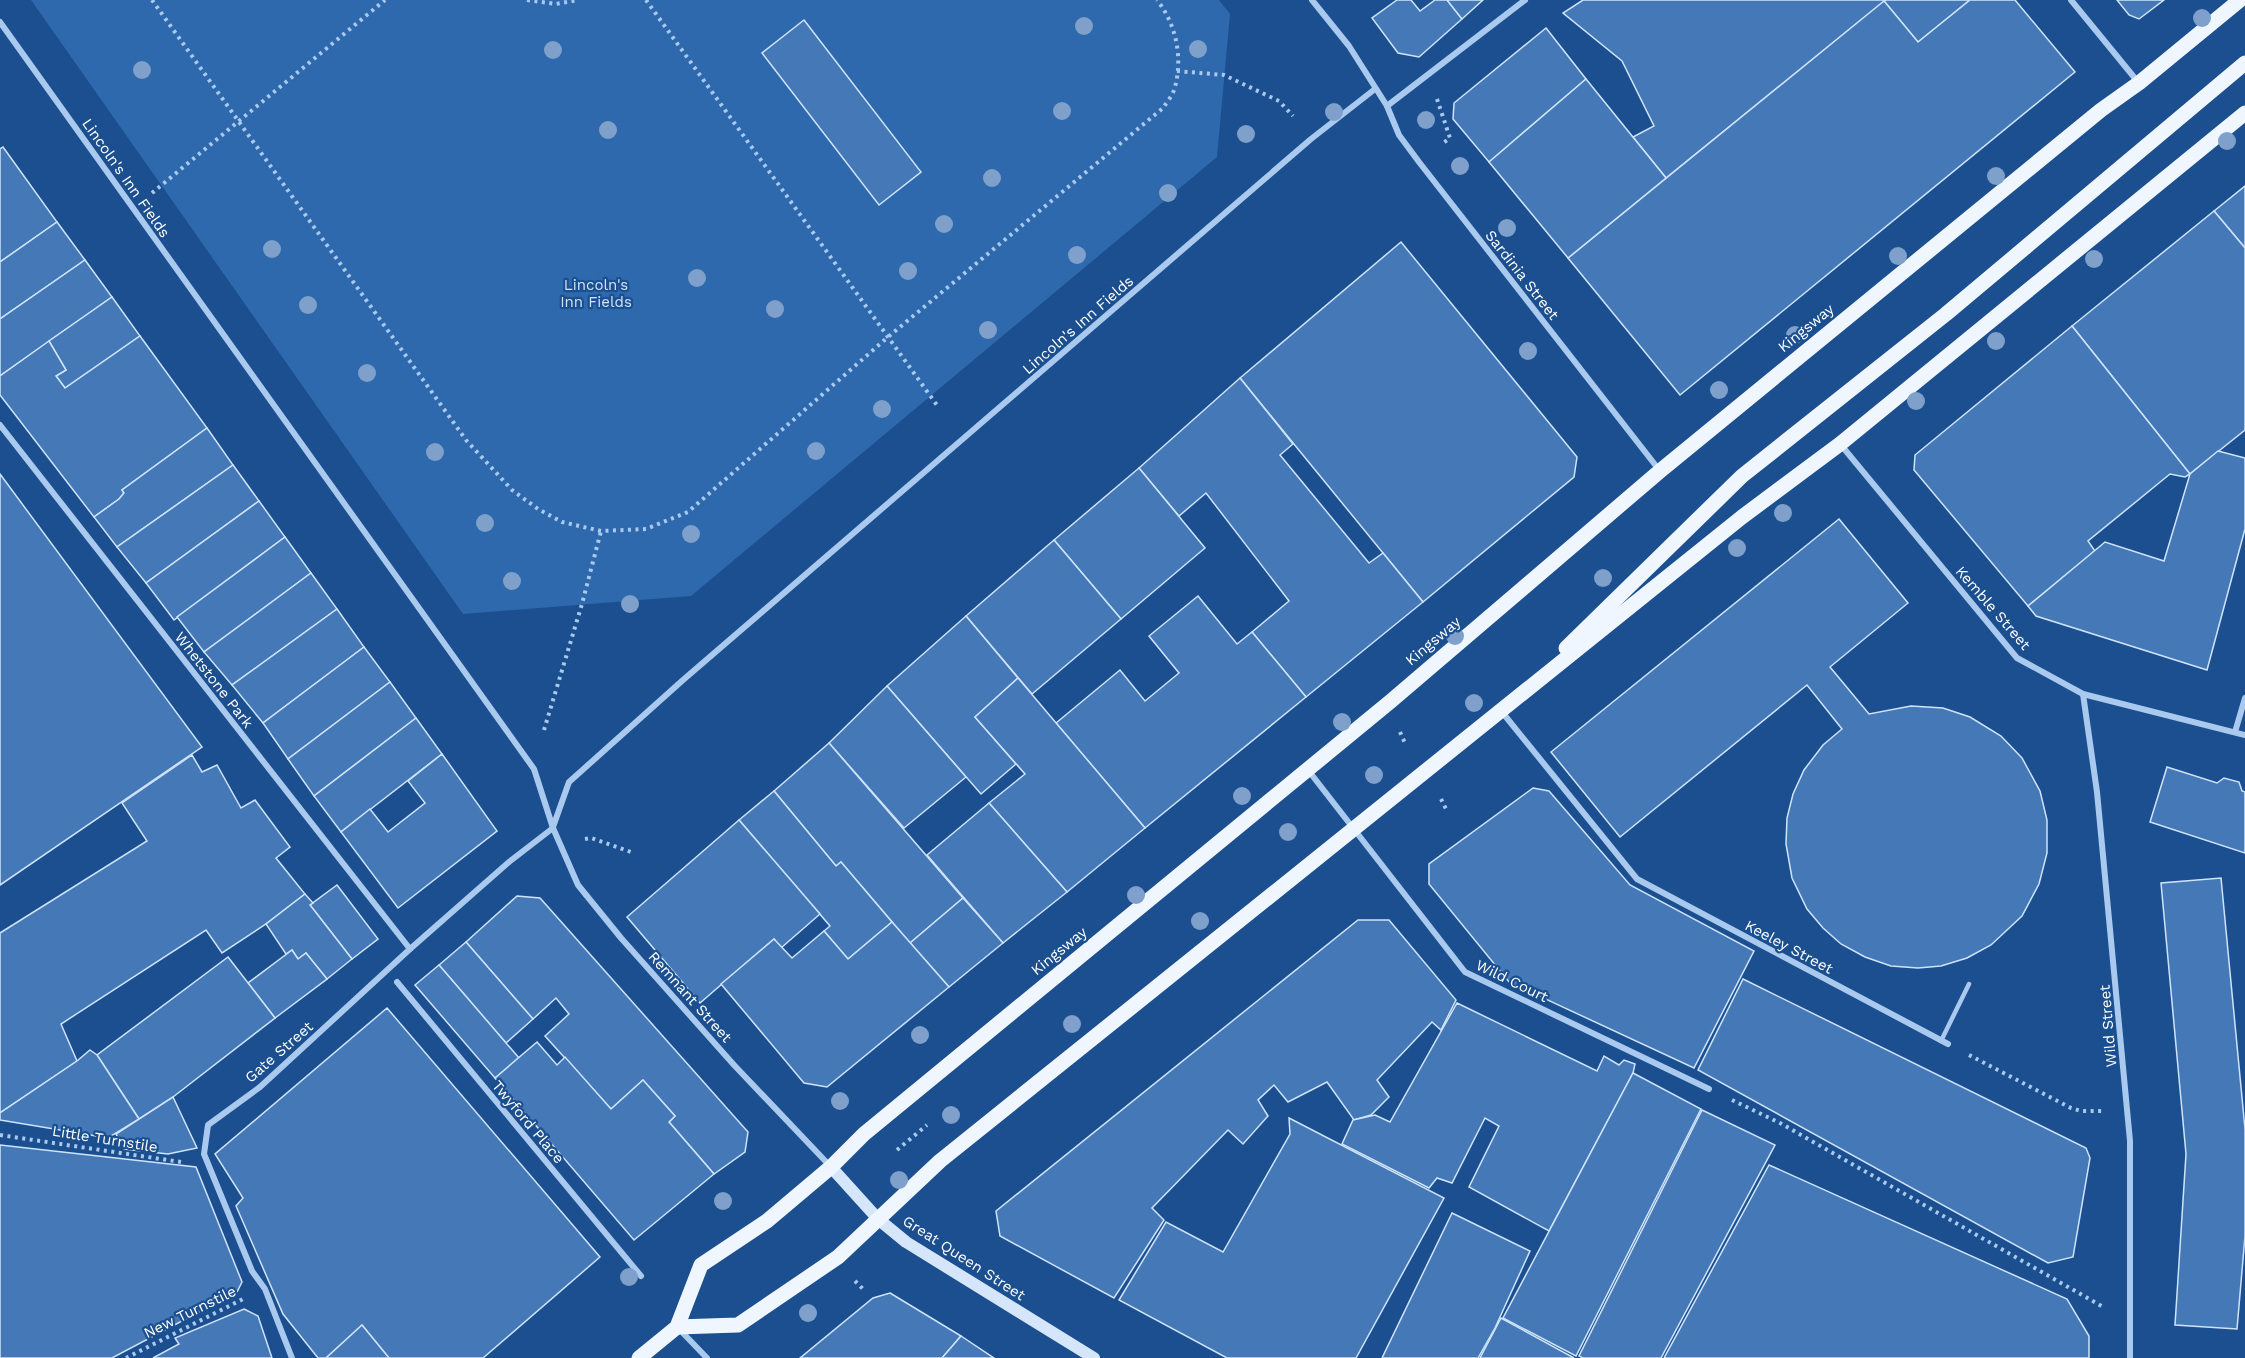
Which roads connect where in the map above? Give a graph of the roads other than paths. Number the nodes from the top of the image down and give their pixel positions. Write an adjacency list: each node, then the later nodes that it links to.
1 (1312, 0): 8 (street)
2 (1525, 0): 9 (street)
3 (2071, 0): 7 (street)
4 (2240, 0): 7 (main road, Kingsway)
5 (0, 22): 20 (street, Lincoln's Inn Fields)
6 (2245, 63): 16 (main road)
7 (2139, 83): 13 (main road, Kingsway)
8 (1375, 89): 9 (street, Sardinia Street); 20 (street, Lincoln's Inn Fields)
9 (1387, 106): 13 (street, Sardinia Street)
10 (2245, 113): 12 (main road)
11 (0, 425): 22 (street, Whetstone Park)
12 (1840, 444): 14 (street, Kemble Street); 16 (main road)
13 (1660, 471): 19 (main road, Kingsway)
14 (2083, 694): 17 (street, Kemble Street); 35 (street, Wild Street)
15 (2245, 698): 17 (street)
16 (1502, 711): 21 (main road); 25 (street, Keeley Street)
17 (2235, 732): 18 (street, Kemble Street)
18 (2245, 735)
19 (1307, 770): 21 (street, Wild Court); 27 (main road, Kingsway)
20 (553, 828): 22 (street, Gate Street); 27 (street, Remnant Street)
21 (1352, 829): 26 (street, Wild Court); 28 (main road)
22 (410, 950): 31 (street, Gate Street)
23 (397, 982): 29 (street, Twyford Place)
24 (1970, 984): 25 (lane)
25 (1944, 1042)
26 (1710, 1089)
27 (831, 1167): 28 (main road, Great Queen Street); 30 (main road, Kingsway)
28 (878, 1220): 30 (main road); 34 (main road, Great Queen Street)
29 (641, 1276)
30 (677, 1327): 32 (main road, Kingsway); 33 (street)
31 (292, 1358)
32 (639, 1358)
33 (707, 1358)
34 (1094, 1358)
35 (2130, 1358)

